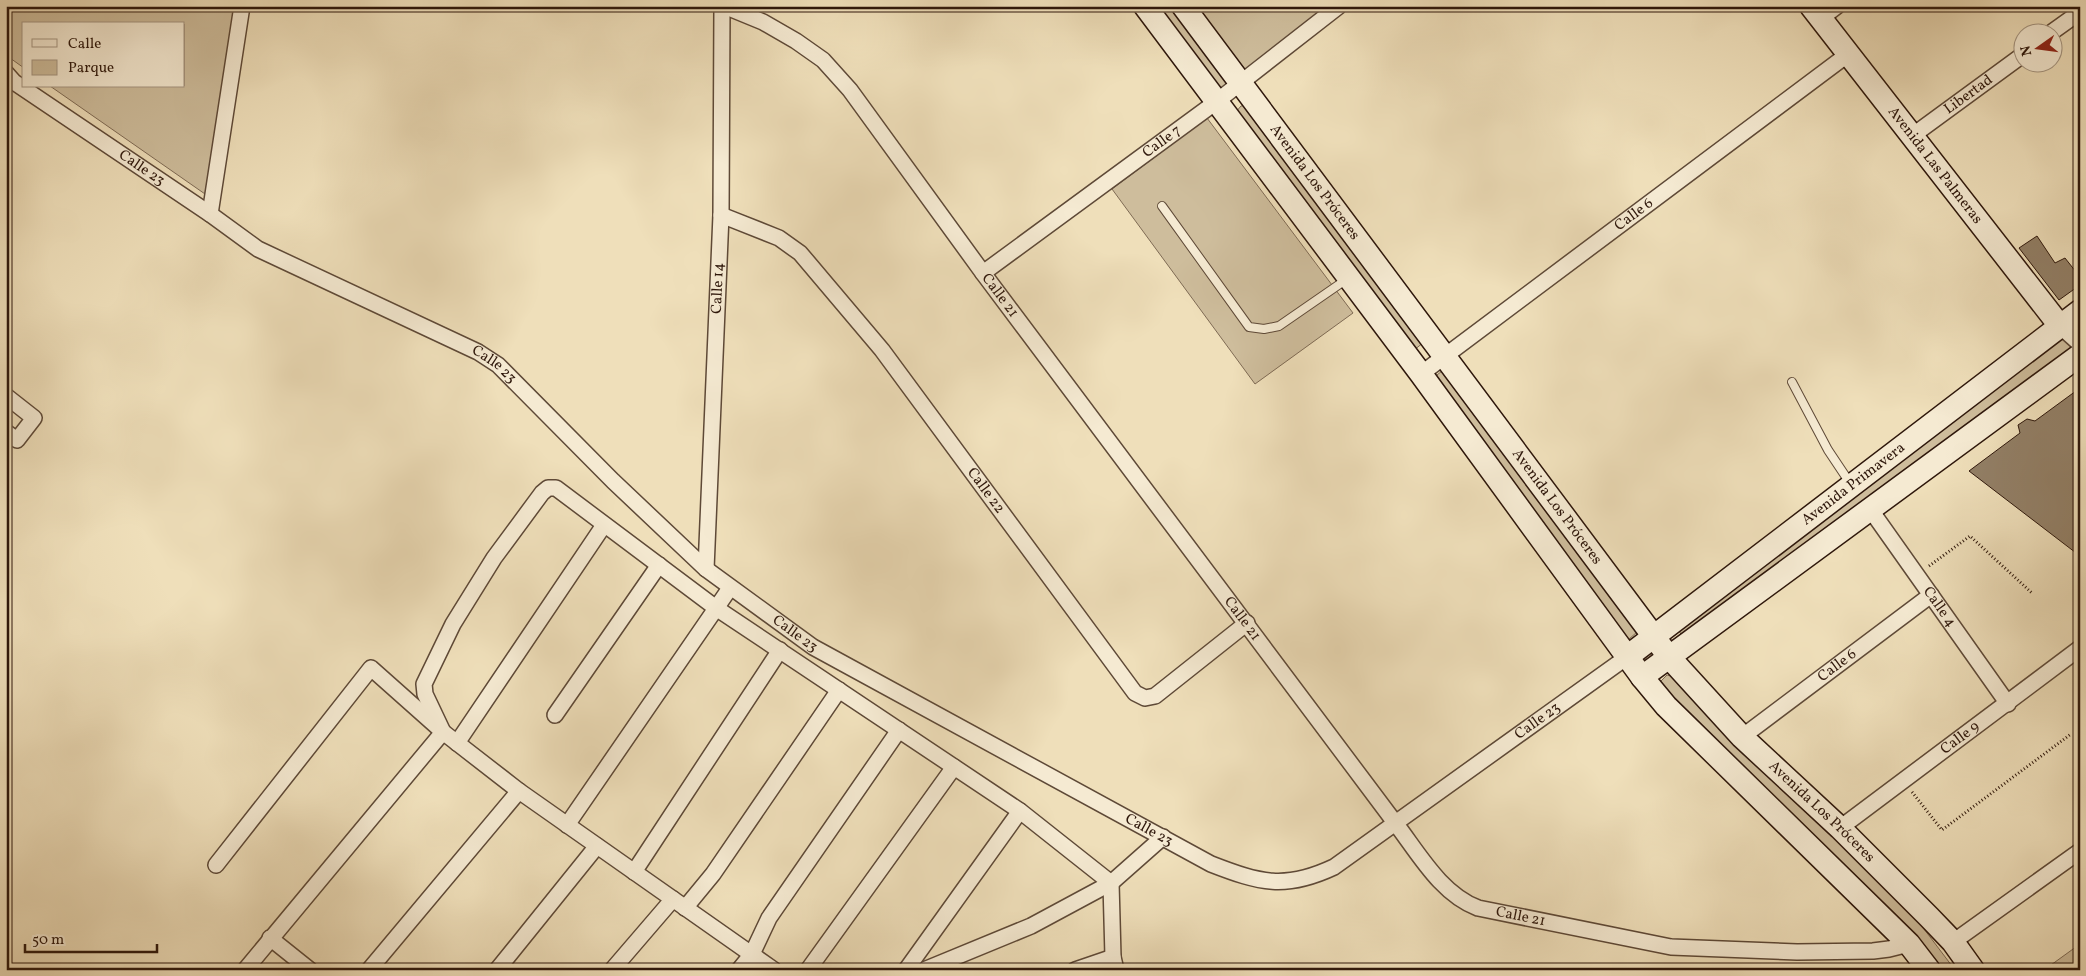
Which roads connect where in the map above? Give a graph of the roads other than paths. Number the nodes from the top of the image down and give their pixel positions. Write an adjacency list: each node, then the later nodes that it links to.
1 (242, 6): 18 (street)
2 (723, 6): 19 (street, Calle 14); 20 (street, Calle 21)
3 (1145, 6): 15 (main road, Avenida Los Próceres)
4 (1183, 6): 12 (main road, Avenida Los Próceres)
5 (1339, 6): 12 (street, Calle 7)
6 (1823, 10): 9 (main road, Avenida Las Palmeras)
7 (2080, 12): 8 (street)
8 (2064, 23)
9 (1847, 55): 16 (main road, Avenida Las Palmeras); 26 (street, Calle 6)
10 (2014, 61): 16 (street, Libertad)
11 (9, 79): 14 (street, Calle 23)
12 (1240, 83): 15 (street, Calle 7); 26 (main road, Avenida Los Próceres)
13 (22, 88): 18 (street, Calle 23)
14 (22, 88)
15 (1216, 102): 20 (street, Calle 7); 21 (main road, Avenida Los Próceres)
16 (1912, 136): 23 (main road, Avenida Las Palmeras)
17 (1162, 206): 21 (lane)
18 (210, 214): 35 (street, Calle 23)
19 (721, 215): 35 (street, Calle 14); 39 (street, Calle 22)
20 (983, 273): 39 (street, Calle 21)
21 (1349, 278): 27 (main road, Avenida Los Próceres)
22 (2080, 311): 23 (main road, Avenida Primavera)
23 (2060, 326): 24 (street); 31 (main road, Avenida Primavera)
24 (2080, 344)
25 (2080, 355): 32 (main road, Avenida Primavera)
26 (1445, 356): 27 (street, Calle 6); 40 (main road, Avenida Los Próceres)
27 (1421, 374): 43 (main road, Avenida Los Próceres)
28 (1792, 382): 31 (lane)
29 (6, 396): 30 (street)
30 (11, 436)
31 (1851, 484): 40 (main road, Avenida Primavera)
32 (1870, 509): 37 (street, Calle 4); 44 (main road, Avenida Primavera)
33 (604, 525): 34 (street); 50 (street); 52 (street)
34 (659, 565): 38 (street); 48 (street)
35 (706, 569): 36 (street, Calle 23)
36 (730, 588): 38 (street); 59 (street, Calle 23)
37 (1931, 595): 47 (street, Calle 4); 51 (street, Calle 6)
38 (716, 608): 42 (street); 57 (street)
39 (1247, 623): 56 (street, Calle 21)
40 (1654, 634): 43 (main road, Avenida Primavera); 44 (main road, Avenida Los Próceres)
41 (2080, 648): 47 (street, Calle 9)
42 (780, 650): 46 (street); 63 (street)
43 (1627, 657): 45 (main road, Avenida Los Próceres); 56 (street, Calle 23)
44 (1669, 657): 45 (main road, Avenida Primavera); 51 (main road, Avenida Los Próceres)
45 (1642, 677): 68 (main road, Avenida Los Próceres)
46 (839, 690): 49 (street); 65 (street)
47 (2008, 704): 58 (street, Calle 9)
48 (555, 715)
49 (899, 730): 53 (street); 69 (street)
50 (443, 732): 52 (street); 62 (street); 66 (street)
51 (1742, 736): 58 (main road, Avenida Los Próceres)
52 (457, 743): 54 (street)
53 (954, 767): 55 (street); 78 (street)
54 (518, 791): 57 (street); 73 (street)
55 (1020, 811): 64 (street); 79 (street)
56 (1396, 824): 59 (street, Calle 23); 68 (street, Calle 21)
57 (567, 825): 60 (street)
58 (1840, 828): 67 (main road, Avenida Los Próceres)
59 (1163, 837): 64 (street)
60 (597, 846): 63 (street); 74 (street)
61 (2080, 850): 67 (street)
62 (216, 865)
63 (634, 872): 65 (street)
64 (1112, 883): 70 (street); 80 (street)
65 (679, 903): 69 (street); 75 (street)
66 (270, 938): 71 (street); 72 (street)
67 (1953, 942): 83 (main road, Avenida Los Próceres)
68 (1909, 944): 82 (main road, Avenida Los Próceres)
69 (752, 954): 76 (street); 77 (street)
70 (1115, 963): 81 (street)
71 (245, 970)
72 (310, 970)
73 (369, 970)
74 (496, 970)
75 (612, 970)
76 (739, 970)
77 (774, 970)
78 (808, 970)
79 (906, 970)
80 (924, 970)
81 (1075, 970)
82 (1929, 970)
83 (1973, 970)

